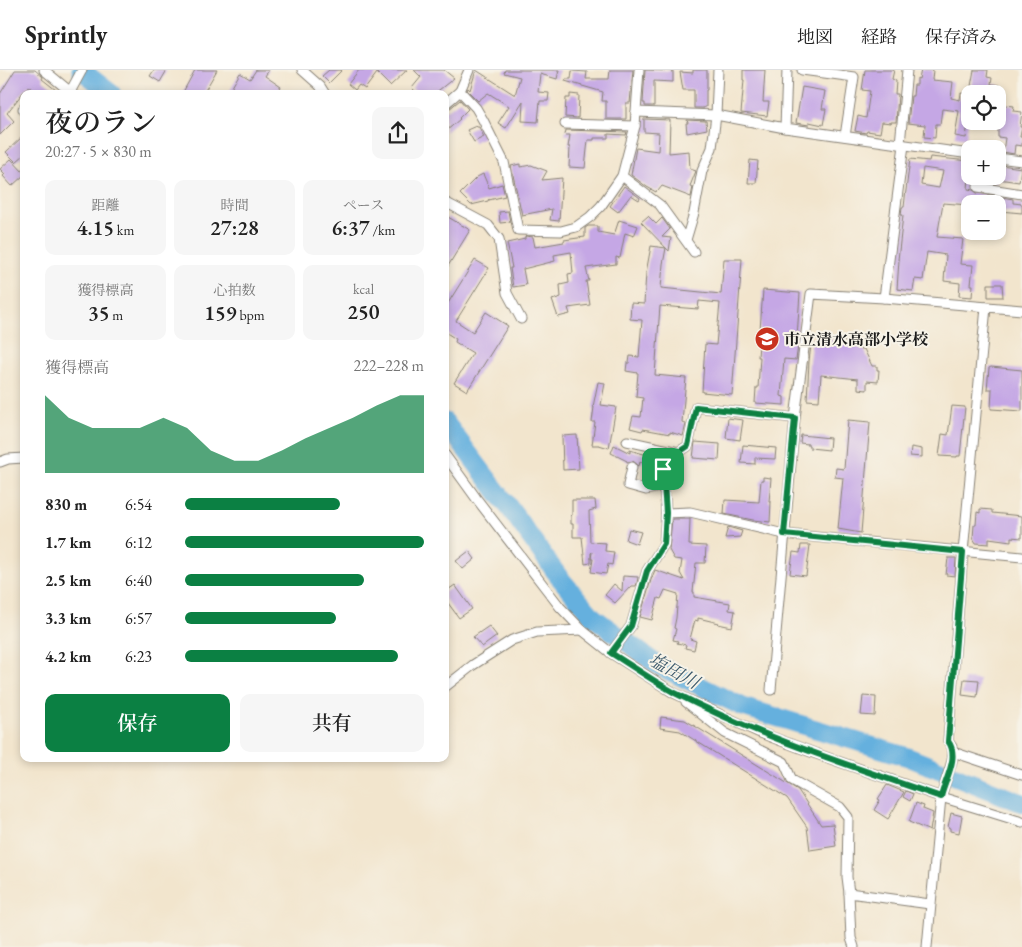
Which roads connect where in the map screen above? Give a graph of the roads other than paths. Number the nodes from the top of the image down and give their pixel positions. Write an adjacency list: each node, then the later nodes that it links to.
1 (44, 70): 10 (street)
2 (82, 70): 11 (street)
3 (302, 70): 12 (street)
4 (469, 70): 13 (street)
5 (639, 70): 15 (street)
6 (718, 70): 16 (street)
7 (787, 70): 19 (street)
8 (802, 70): 20 (street)
9 (907, 70): 21 (street)
10 (67, 90)
11 (72, 90)
12 (322, 90)
13 (460, 92): 14 (street); 25 (street)
14 (449, 101)
15 (636, 112): 16 (street); 18 (street)
16 (716, 115): 19 (street); 29 (street)
17 (565, 124): 18 (street)
18 (635, 126): 25 (street)
19 (785, 128): 20 (street)
20 (846, 136): 21 (street)
21 (902, 144): 22 (street); 31 (street)
22 (961, 153)
23 (1006, 159): 24 (street)
24 (1022, 161)
25 (622, 176): 29 (street)
26 (978, 185): 27 (street)
27 (1022, 194)
28 (449, 204): 34 (street)
29 (686, 240): 30 (street)
30 (694, 252)
31 (884, 298): 32 (street); 35 (street)
32 (986, 308): 33 (street); 45 (street)
33 (1022, 310)
34 (521, 319)
35 (795, 418): 37 (street); 44 (street)
36 (627, 441): 37 (street)
37 (678, 452): 42 (street)
38 (20, 458): 40 (street)
39 (449, 461): 47 (street)
40 (0, 462)
41 (632, 467): 42 (street)
42 (664, 486): 43 (street)
43 (666, 513): 44 (street); 48 (street)
44 (784, 534): 45 (street); 50 (street)
45 (963, 552): 46 (street); 52 (street)
46 (1022, 557)
47 (582, 630): 48 (street); 49 (street)
48 (613, 650): 51 (street)
49 (449, 684)
50 (771, 690)
51 (674, 693): 54 (street); 56 (street)
52 (952, 756): 53 (street); 54 (street)
53 (1022, 775)
54 (941, 795): 55 (street); 57 (street)
55 (1022, 822)
56 (849, 893): 57 (street); 58 (street)
57 (930, 904): 59 (street)
58 (854, 947)
59 (927, 947)

